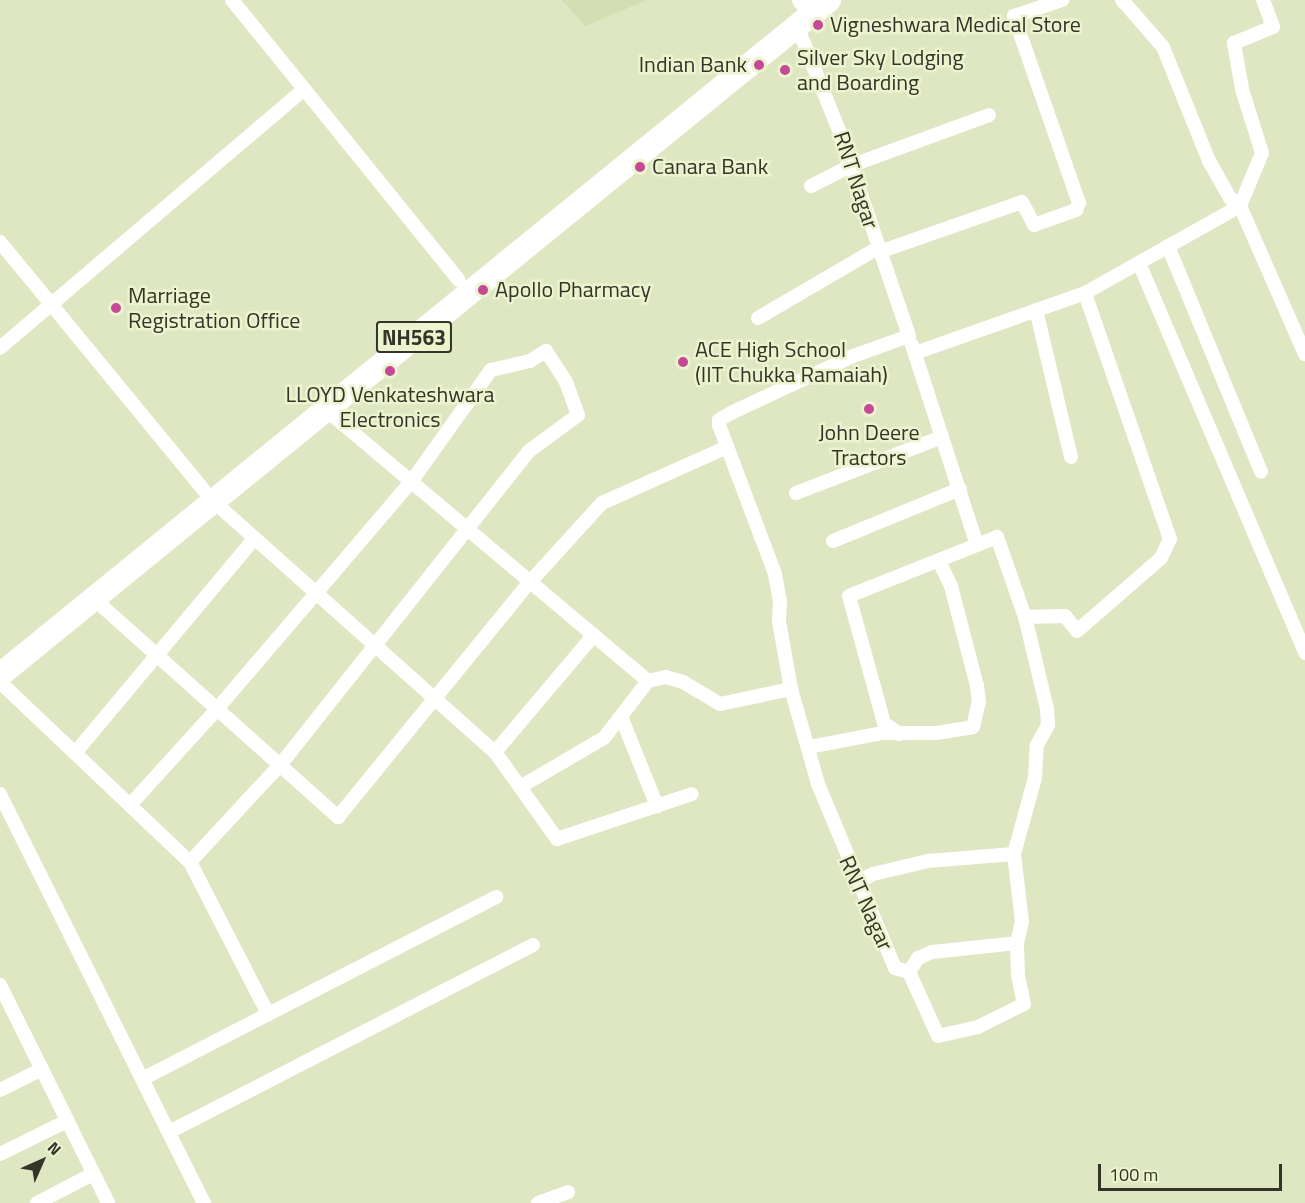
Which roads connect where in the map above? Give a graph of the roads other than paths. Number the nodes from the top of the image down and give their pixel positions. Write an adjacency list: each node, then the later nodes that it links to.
1 (232, 0): 8 (street)
2 (829, 0): 7 (highway, NH563)
3 (1062, 0): 15 (street)
4 (1122, 0): 12 (street)
5 (1263, 0): 12 (street)
6 (804, 1): 17 (highway, NH563)
7 (797, 26): 10 (street, RNT Nagar); 26 (highway, NH563)
8 (304, 89): 17 (street); 19 (street)
9 (989, 115): 10 (street)
10 (850, 166): 11 (street); 15 (street, RNT Nagar)
11 (811, 186)
12 (1240, 206): 14 (street); 25 (street)
13 (0, 242): 19 (street)
14 (1168, 246): 16 (street); 30 (street)
15 (879, 250): 21 (street); 22 (street, RNT Nagar)
16 (1139, 263): 18 (street); 46 (street)
17 (459, 280): 34 (highway, NH563)
18 (1085, 293): 20 (street); 43 (street)
19 (52, 306): 23 (street); 34 (street)
20 (1036, 310): 24 (street); 29 (street)
21 (758, 318)
22 (909, 336): 24 (street, RNT Nagar); 28 (street, RNT Nagar)
23 (0, 348)
24 (915, 353): 27 (street, RNT Nagar)
25 (1305, 354)
26 (325, 409): 31 (street); 34 (highway, NH563)
27 (942, 437): 32 (street, RNT Nagar); 33 (street)
28 (725, 448): 40 (street); 52 (street, RNT Nagar)
29 (1071, 457)
30 (1261, 472)
31 (411, 482): 35 (street); 35 (street); 41 (street)
32 (960, 489): 37 (street); 38 (street, RNT Nagar)
33 (796, 493)
34 (208, 495): 36 (street); 42 (highway, NH563); 47 (highway, NH563)
35 (467, 529): 40 (street); 45 (street)
36 (254, 539): 41 (street); 48 (street)
37 (833, 541)
38 (977, 545): 39 (street, RNT Nagar); 43 (street, RNT Nagar)
39 (939, 561): 56 (street, RNT Nagar); 56 (street)
40 (530, 582): 44 (street); 53 (street)
41 (316, 594): 45 (street); 54 (street)
42 (93, 598): 48 (street); 49 (highway, NH563)
43 (1025, 617): 66 (street, RNT Nagar)
44 (594, 635): 50 (street); 58 (street)
45 (375, 646): 53 (street); 60 (street)
46 (1305, 652)
47 (0, 654)
48 (158, 656): 54 (street); 59 (street)
49 (0, 675)
50 (648, 681): 52 (street); 55 (street)
51 (0, 682): 59 (street)
52 (791, 689): 57 (street, RNT Nagar)
53 (433, 698): 58 (street); 60 (street)
54 (218, 710): 60 (street); 64 (street)
55 (622, 719): 61 (street); 65 (street)
56 (899, 734): 57 (street)
57 (809, 747): 68 (street, RNT Nagar)
58 (495, 752): 61 (street)
59 (75, 753): 64 (street)
60 (280, 765): 67 (street)
61 (520, 787): 65 (street)
62 (0, 794): 77 (street)
63 (692, 794): 65 (street)
64 (130, 805): 67 (street)
65 (657, 806)
66 (1014, 854): 68 (street); 70 (street, RNT Nagar)
67 (190, 862): 75 (street)
68 (858, 882): 72 (street, RNT Nagar)
69 (496, 897): 75 (street)
70 (1017, 943): 72 (street); 72 (street, RNT Nagar)
71 (533, 945): 80 (street)
72 (909, 972)
73 (0, 985): 74 (street)
74 (6, 1012): 76 (street)
75 (268, 1014): 77 (street)
76 (42, 1069): 78 (street); 79 (street)
77 (144, 1078): 80 (street)
78 (0, 1090)
79 (67, 1121): 81 (street); 82 (street)
80 (171, 1131): 86 (street)
81 (0, 1154)
82 (93, 1174): 84 (street); 85 (street)
83 (568, 1192): 87 (street)
84 (37, 1203)
85 (108, 1203)
86 (204, 1203)
87 (538, 1203)

